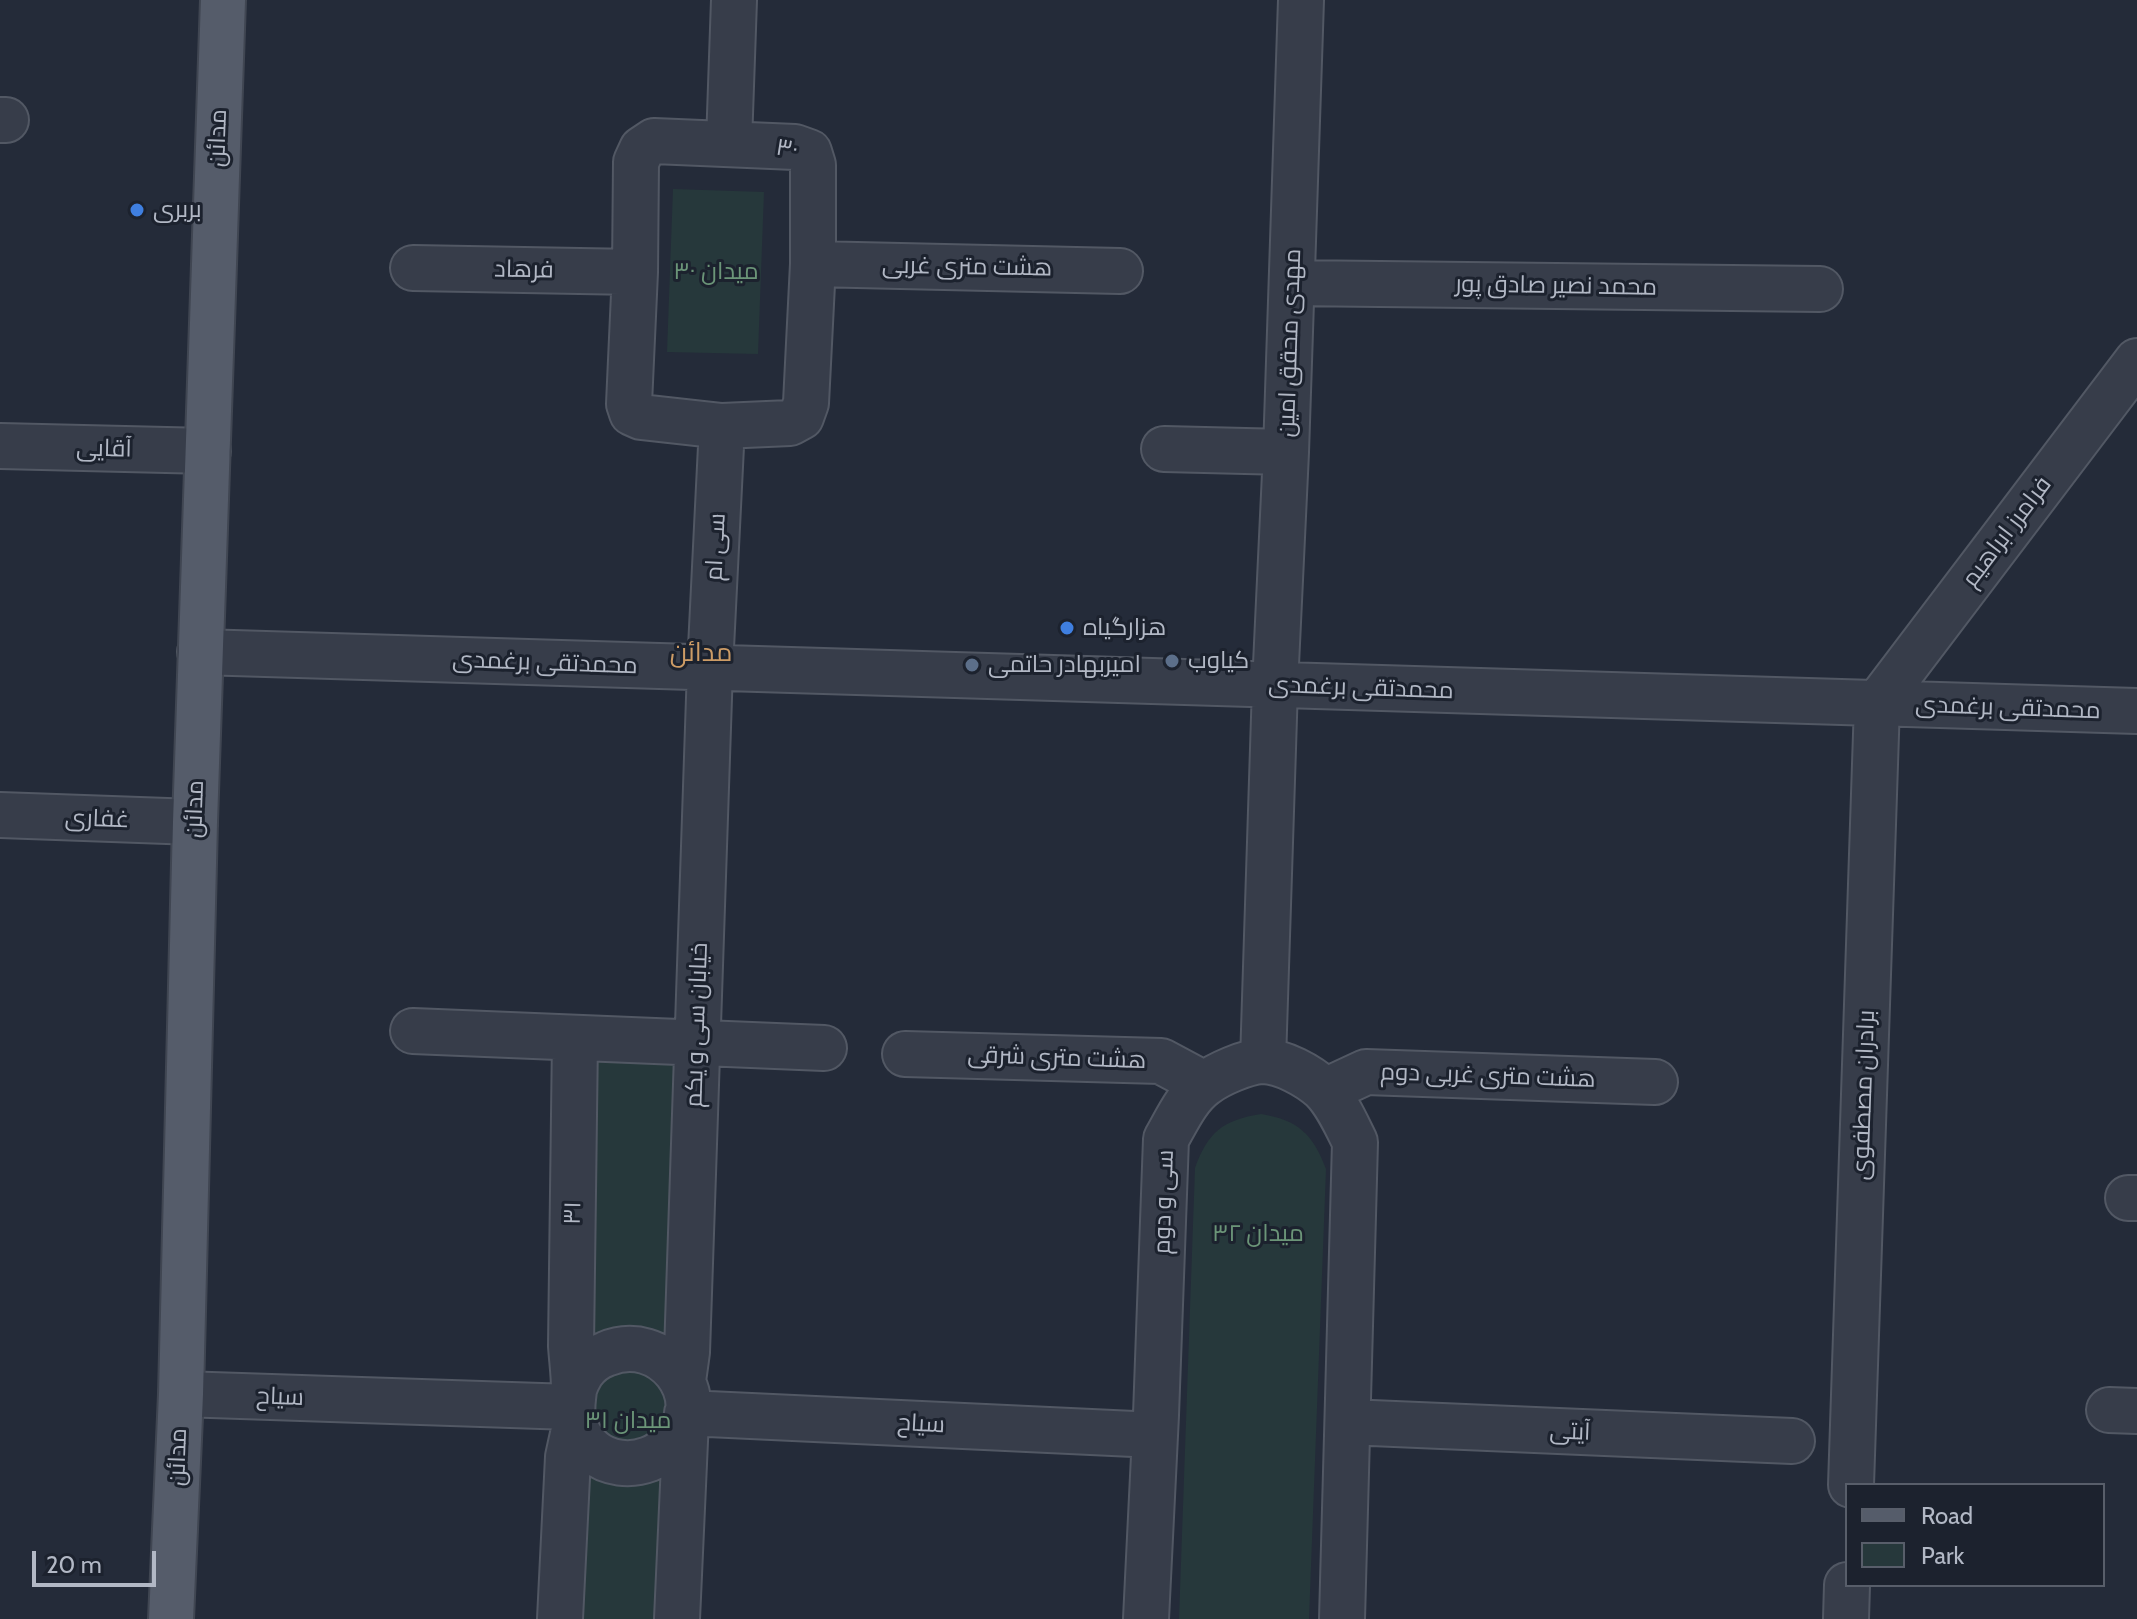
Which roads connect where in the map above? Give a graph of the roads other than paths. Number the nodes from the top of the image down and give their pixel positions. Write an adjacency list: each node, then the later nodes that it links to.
1 (223, 0): 15 (main road, مدائن)
2 (734, 0): 4 (street)
3 (1301, 0): 9 (street, مهدی محقق امین)
4 (729, 143): 5 (street, ۳۰); 8 (street, ۳۰)
5 (813, 264): 7 (street, هشت متری غربی); 12 (street, ۳۰)
6 (413, 268): 8 (street, فرهاد)
7 (1120, 271)
8 (635, 272): 12 (street, ۳۰)
9 (1292, 283): 10 (street, محمد نصیر صادق پور); 16 (street, مهدی محقق امین)
10 (1820, 289)
11 (2137, 361): 20 (street, فرامرز ابراهیم)
12 (722, 426): 18 (street, سی ام)
13 (0, 446): 15 (street, آقایی)
14 (1164, 449): 16 (street)
15 (208, 451): 17 (main road, مدائن)
16 (1286, 452): 19 (street, مهدی محقق امین)
17 (200, 652): 18 (street, محمدتقی برغمدی); 23 (main road, مدائن)
18 (710, 668): 19 (street, محمدتقی برغمدی); 26 (street, خیابان سی و یکم)
19 (1275, 686): 20 (street, محمدتقی برغمدی); 29 (street, مهدی محقق امین)
20 (1877, 704): 21 (street, محمدتقی برغمدی); 39 (street, برادران مصطفوی)
21 (2137, 711)
22 (0, 815): 23 (street, غفاری)
23 (195, 822): 33 (main road, مدائن)
24 (413, 1031): 25 (street)
25 (575, 1038): 26 (street); 35 (street, ۳۱)
26 (696, 1043): 27 (street); 34 (street, خیابان سی و یکم)
27 (824, 1048)
28 (905, 1054): 31 (street, هشت متری شرقی)
29 (1263, 1061): 31 (street, سی و دوم); 32 (street)
30 (1655, 1082): 32 (street, هشت متری غربی دوم)
31 (1204, 1084): 37 (street, سی و دوم)
32 (1325, 1091): 36 (street)
33 (181, 1394): 35 (street, سیاح); 41 (main road, مدائن)
34 (685, 1405): 35 (street); 35 (street); 37 (street, سیاح); 43 (street, خیابان سی و یکم)
35 (573, 1407): 42 (street, ۳۱)
36 (1348, 1422): 38 (street, آیتی); 45 (street)
37 (1155, 1435): 44 (street, سی و دوم)
38 (1792, 1441)
39 (1851, 1483)
40 (1847, 1587): 46 (street)
41 (171, 1619)
42 (560, 1619)
43 (677, 1619)
44 (1146, 1619)
45 (1342, 1619)
46 (1846, 1619)

